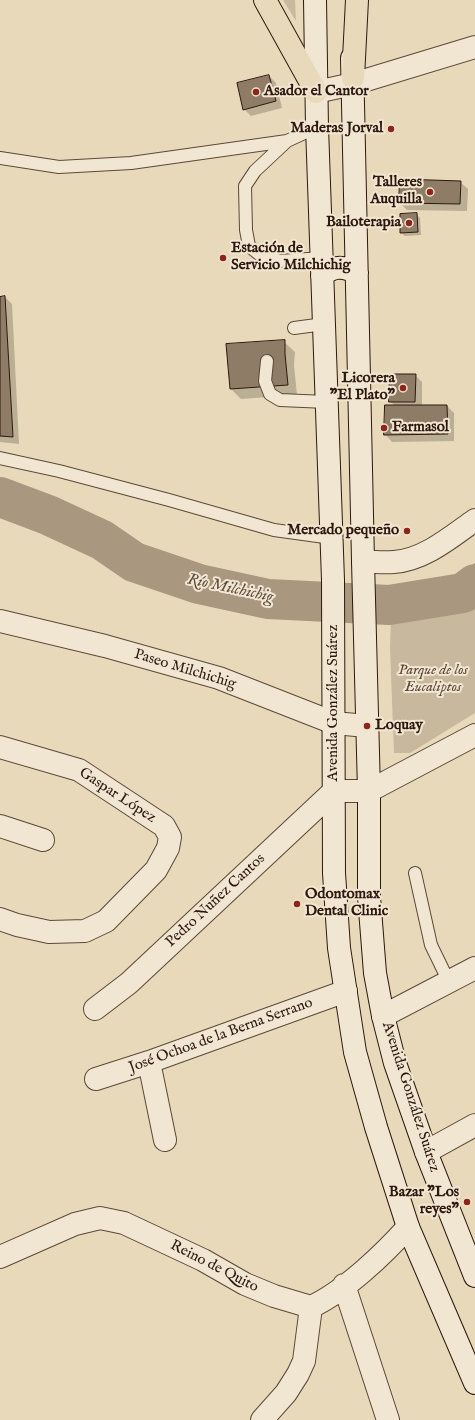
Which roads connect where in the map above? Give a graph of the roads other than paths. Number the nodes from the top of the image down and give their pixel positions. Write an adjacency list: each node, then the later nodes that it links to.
1 (265, 0): 7 (main road)
2 (315, 0): 7 (street, Avenida González Suárez)
3 (350, 0): 6 (street, Avenida González Suárez)
4 (357, 0): 6 (main road)
5 (475, 46): 6 (street)
6 (353, 81): 7 (street); 12 (street, Avenida González Suárez)
7 (316, 92): 8 (street, Avenida González Suárez)
8 (317, 127): 9 (lane); 11 (street, Avenida González Suárez)
9 (287, 141): 10 (lane); 11 (lane)
10 (0, 158)
11 (322, 267): 12 (street); 13 (street, Avenida González Suárez)
12 (357, 273): 20 (street, Avenida González Suárez)
13 (324, 324): 14 (lane); 16 (street, Avenida González Suárez)
14 (294, 328)
15 (267, 361): 16 (lane)
16 (327, 402): 19 (street, Avenida González Suárez)
17 (0, 458): 19 (lane)
18 (475, 520): 20 (street)
19 (332, 538): 22 (street, Avenida González Suárez)
20 (363, 568): 23 (street, Avenida González Suárez)
21 (0, 621): 22 (street, Paseo Milchichig)
22 (334, 723): 23 (street, Paseo Milchichig); 26 (street, Avenida González Suárez)
23 (367, 726): 27 (street, Avenida González Suárez)
24 (475, 735): 27 (street)
25 (0, 747): 31 (street, Gaspar López)
26 (334, 791): 27 (street); 34 (street, Avenida González Suárez); 35 (street, Pedro Nuñez Cantos)
27 (369, 792): 36 (street, Avenida González Suárez)
28 (0, 826): 29 (street)
29 (43, 840)
30 (415, 873): 33 (lane)
31 (0, 919)
32 (475, 968): 33 (street)
33 (449, 982): 36 (street)
34 (346, 991): 37 (street, José Ochoa de la Berna Serrano); 42 (street, Avenida González Suárez)
35 (95, 1009)
36 (383, 1016): 41 (street, Avenida González Suárez)
37 (148, 1062): 38 (street, José Ochoa de la Berna Serrano); 40 (street)
38 (96, 1079)
39 (475, 1125): 41 (street)
40 (165, 1140)
41 (426, 1152): 44 (street, Avenida González Suárez)
42 (408, 1227): 45 (street); 47 (street, Avenida González Suárez)
43 (0, 1257): 46 (street, Reino de Quito)
44 (475, 1276)
45 (344, 1285): 46 (street); 49 (street)
46 (311, 1307): 48 (street)
47 (475, 1383)
48 (262, 1420)
49 (388, 1420)

